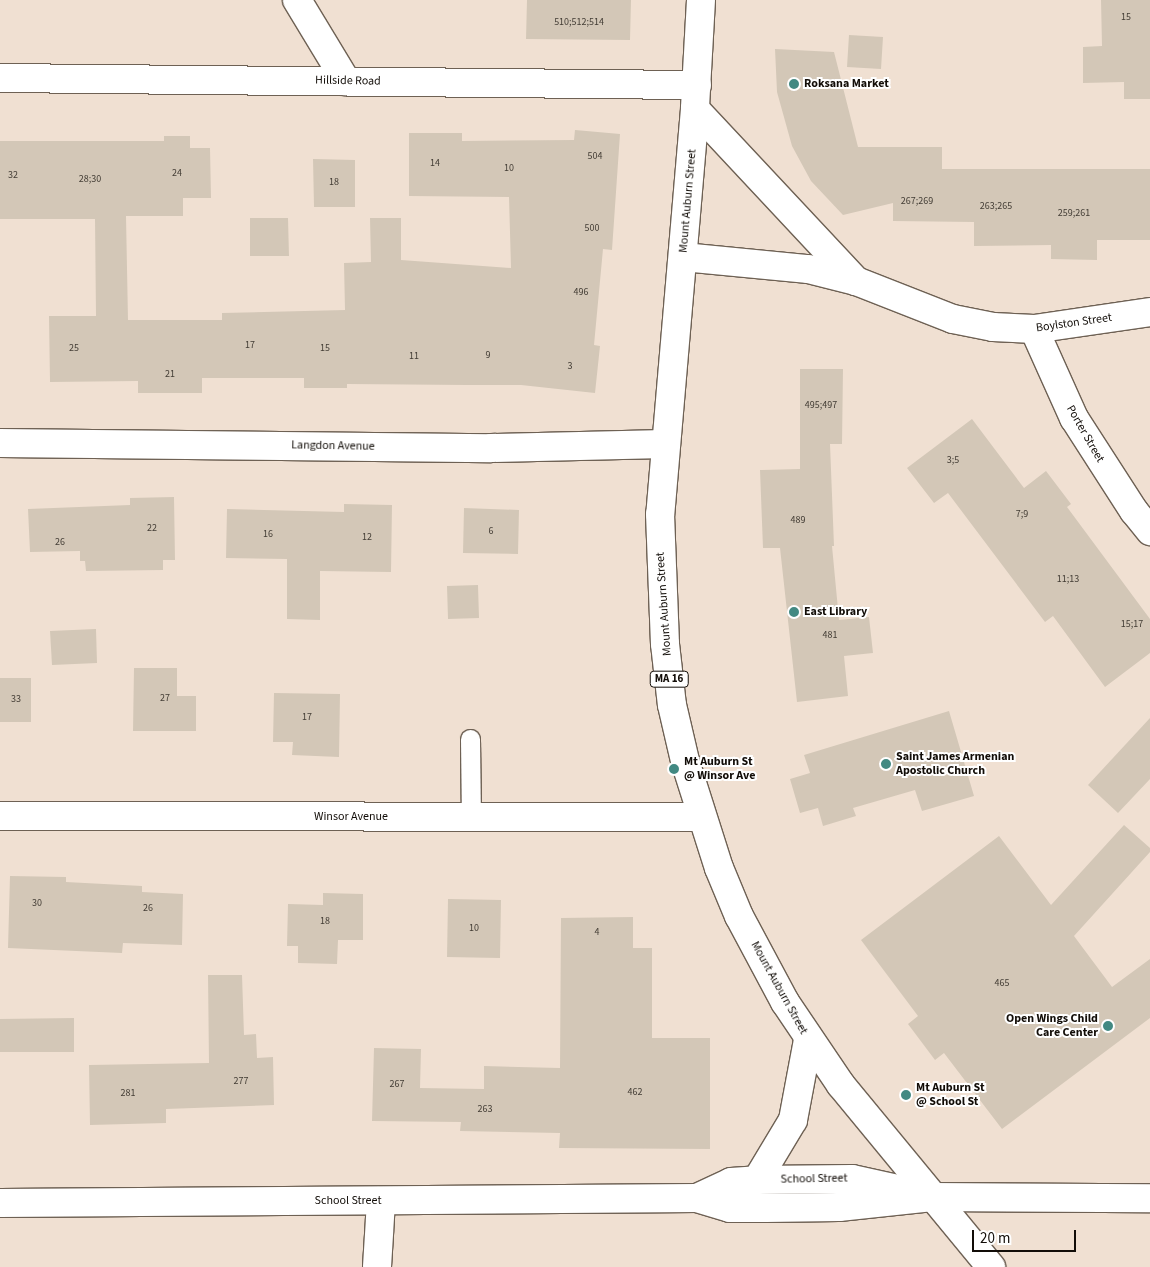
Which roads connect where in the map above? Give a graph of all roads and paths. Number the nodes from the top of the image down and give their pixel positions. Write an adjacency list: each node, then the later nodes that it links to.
1 (297, 0): 4 (street)
2 (701, 0): 5 (street, Mount Auburn Street / MA 16)
3 (0, 78): 4 (street, Hillside Road)
4 (346, 81): 5 (street, Hillside Road)
5 (696, 97): 6 (street, Mount Auburn Street / MA 16); 7 (street, Boylston Street)
6 (683, 256): 7 (street, Boylston Street); 11 (street, Mount Auburn Street / MA 16)
7 (856, 281): 9 (street, Boylston Street)
8 (1150, 312): 9 (street, Boylston Street)
9 (1034, 329): 12 (street, Porter Street)
10 (0, 443): 11 (street, Langdon Avenue)
11 (665, 444): 16 (street, Mount Auburn Street / MA 16)
12 (1150, 531)
13 (470, 739): 15 (lane)
14 (0, 816): 15 (street, Winsor Avenue)
15 (471, 817): 16 (street, Winsor Avenue)
16 (701, 817): 17 (street, Mount Auburn Street / MA 16)
17 (808, 1040): 18 (street); 19 (street, Mount Auburn Street / MA 16)
18 (757, 1180): 19 (street, School Street); 20 (street, School Street)
19 (932, 1197): 20 (street, School Street); 21 (street, School Street); 25 (street, Mount Auburn Street / MA 16)
20 (697, 1198): 22 (street, School Street)
21 (1150, 1198)
22 (381, 1201): 23 (street, School Street); 24 (street)
23 (0, 1203)
24 (377, 1267)
25 (991, 1267)

